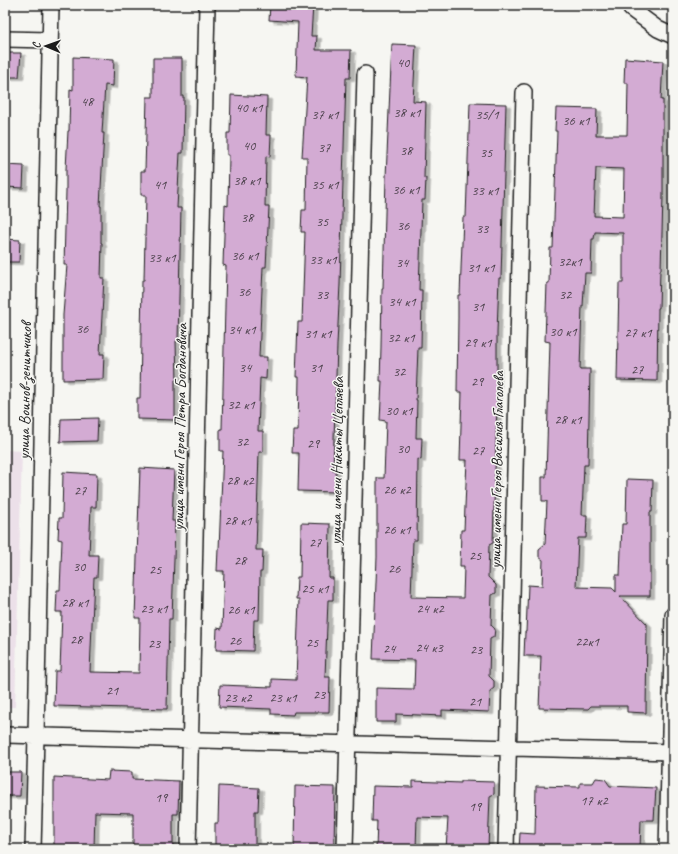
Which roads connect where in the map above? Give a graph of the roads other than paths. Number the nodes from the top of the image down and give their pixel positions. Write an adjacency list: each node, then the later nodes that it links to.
1 (51, 5): 6 (street, улица Воинов-зенитчиков)
2 (207, 5): 12 (street, улица имени Героя Петра Богдановича)
3 (632, 10): 4 (street)
4 (673, 36)
5 (5, 39): 6 (street)
6 (50, 40): 11 (street, улица Воинов-зенитчиков)
7 (365, 74): 13 (street, улица имени Никиты Цепляева)
8 (524, 92): 14 (street, улица имени Героя Василия Глаголева)
9 (673, 615): 15 (street)
10 (5, 736): 11 (street)
11 (36, 736): 12 (street); 16 (street, улица Воинов-зенитчиков)
12 (191, 740): 13 (street); 17 (street, улица имени Героя Петра Богдановича)
13 (348, 744): 14 (street); 18 (street, улица имени Никиты Цепляева)
14 (508, 748): 15 (street); 19 (street, улица имени Героя Василия Глаголева)
15 (671, 752): 20 (street)
16 (33, 849)
17 (188, 849)
18 (345, 849)
19 (506, 849)
20 (667, 849)

